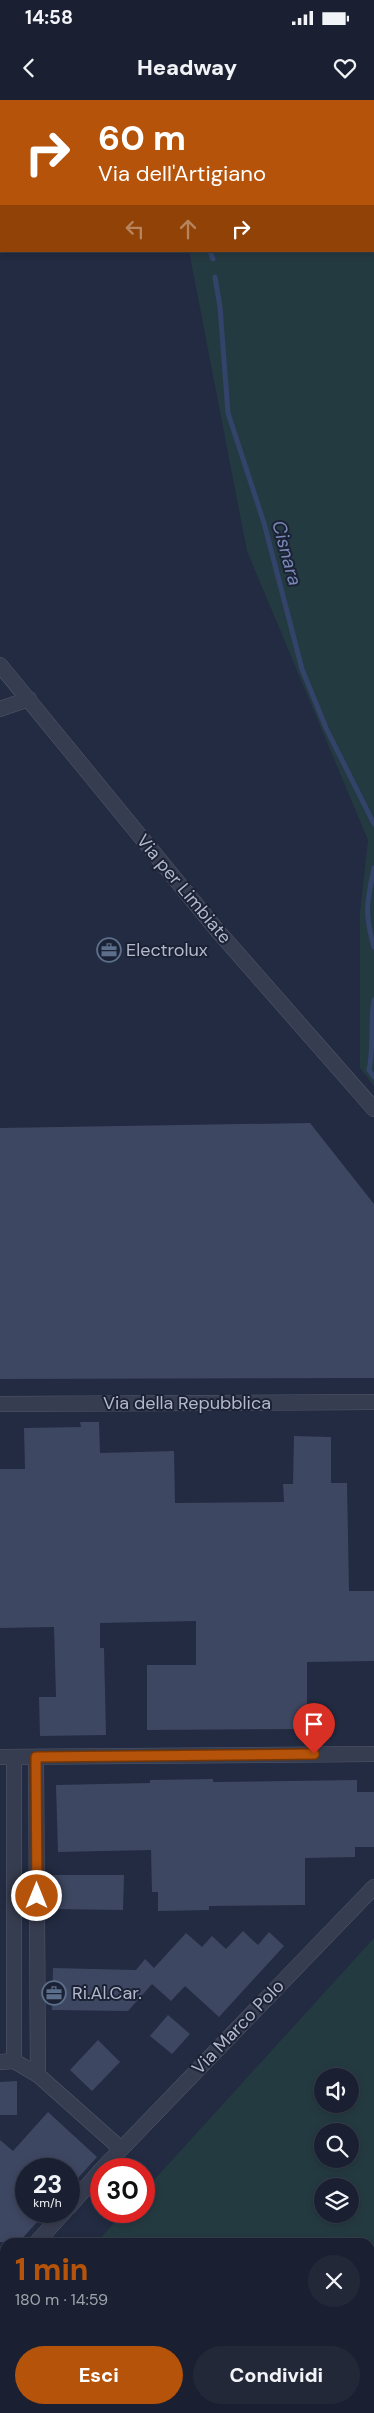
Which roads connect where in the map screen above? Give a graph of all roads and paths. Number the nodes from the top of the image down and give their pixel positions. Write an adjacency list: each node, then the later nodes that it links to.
1 (0, 665): 2 (street, Via per Limbiate)
2 (29, 699): 3 (street); 4 (street, Via per Limbiate)
3 (0, 709)
4 (374, 1109)
5 (374, 1402): 6 (street, Via della Repubblica)
6 (0, 1404)
7 (374, 1754): 9 (street)
8 (7, 1757): 9 (street); 11 (street)
9 (36, 1757): 12 (street)
10 (374, 1887): 13 (street, Via Marco Polo)
11 (7, 2062): 12 (street)
12 (38, 2075): 13 (street)
13 (120, 2148): 14 (street, Via Marco Polo)
14 (111, 2158)
15 (90, 2183): 16 (street, Via Marco Polo)
16 (80, 2194)
17 (54, 2223): 18 (street)
18 (41, 2238)

